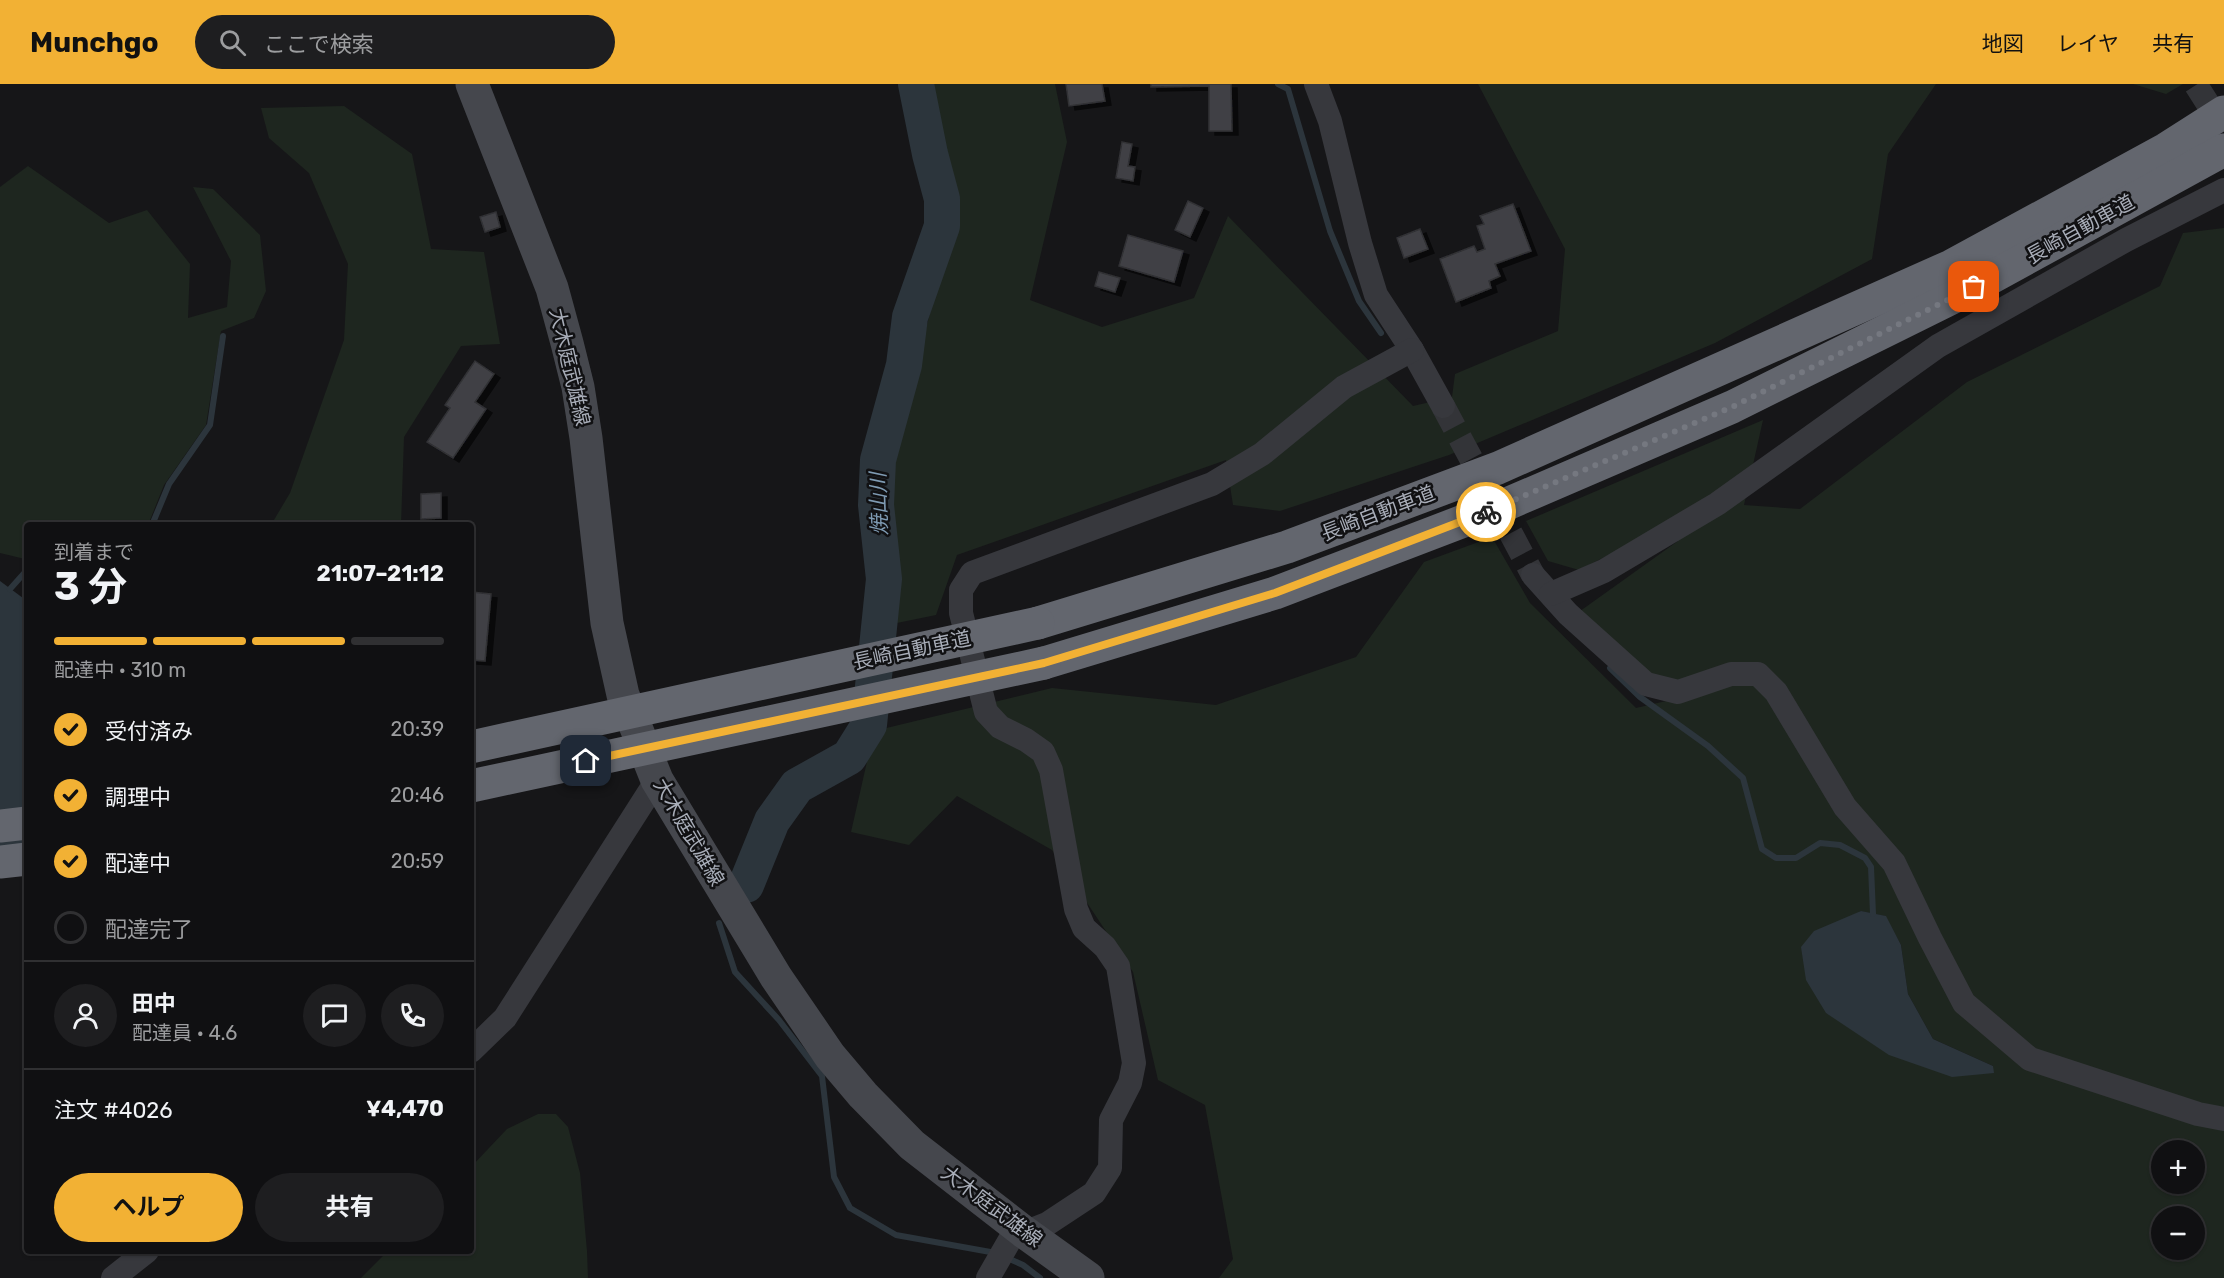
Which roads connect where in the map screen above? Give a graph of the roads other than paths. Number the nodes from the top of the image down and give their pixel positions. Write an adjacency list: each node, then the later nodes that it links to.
1 (472, 84): 11 (main road, 大木庭武雄線)
2 (1316, 84): 6 (street)
3 (2224, 112): 10 (highway, 長崎自動車道, bridge)
4 (2224, 150): 12 (highway, 長崎自動車道, bridge)
5 (2224, 190): 9 (street)
6 (1412, 350): 7 (street); 20 (street)
7 (1443, 406)
8 (1533, 575): 9 (street)
9 (1551, 594): 18 (street)
10 (474, 746)
11 (657, 780): 17 (street); 20 (main road, 大木庭武雄線)
12 (474, 785)
13 (24, 823): 14 (highway)
14 (0, 826)
15 (24, 859): 16 (highway)
16 (0, 862)
17 (474, 1048)
18 (2224, 1119)
19 (143, 1254): 21 (street)
20 (1003, 1256): 22 (main road, 大木庭武雄線)
21 (113, 1278)
22 (1088, 1278)

